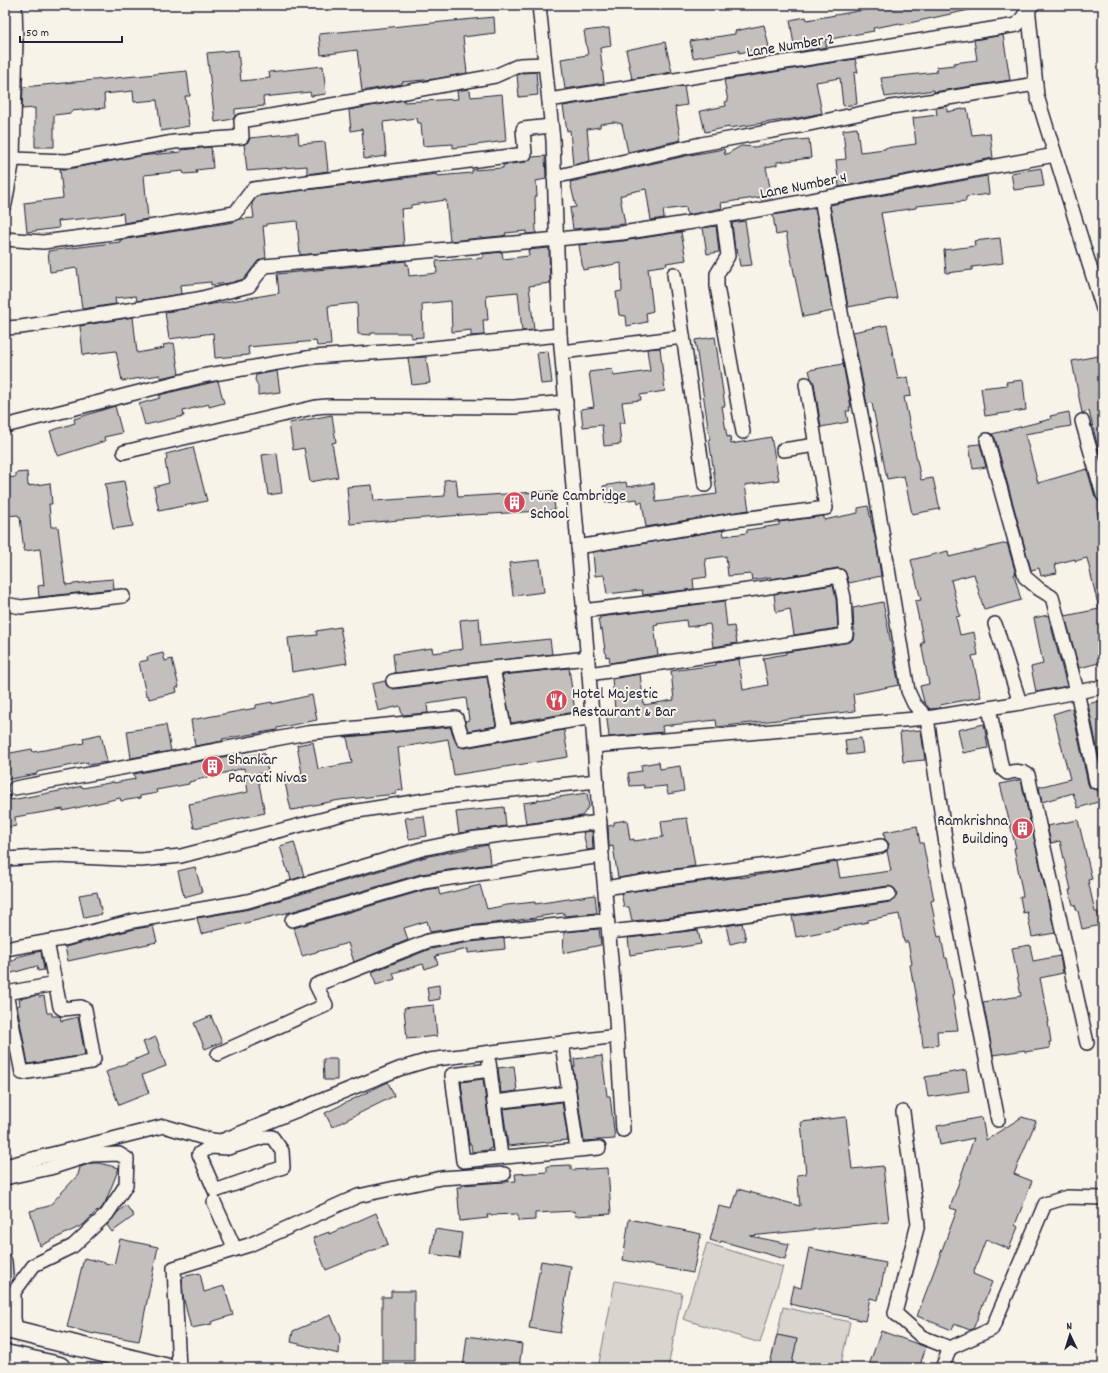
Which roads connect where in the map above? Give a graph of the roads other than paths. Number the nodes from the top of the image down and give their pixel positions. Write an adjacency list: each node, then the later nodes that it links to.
1 (15, 5): 9 (street)
2 (539, 5): 4 (street)
3 (1030, 6): 5 (street); 6 (street, Lane Number 2)
4 (545, 64): 6 (street); 9 (street)
5 (1036, 84): 8 (street); 10 (street)
6 (548, 100): 7 (street)
7 (551, 126): 10 (street); 15 (street)
8 (1055, 155): 11 (street, Lane Number 4); 17 (street)
9 (13, 160): 12 (street)
10 (554, 177): 14 (street)
11 (821, 198): 13 (street, Lane Number 4); 47 (street)
12 (5, 199)
13 (723, 217): 14 (street, Lane Number 4); 26 (street)
14 (556, 238): 18 (street, Lane Number 4); 19 (street)
15 (5, 239)
16 (674, 274): 20 (street)
17 (1103, 309)
18 (5, 328)
19 (560, 336): 21 (street); 25 (street)
20 (683, 337): 21 (street); 31 (street)
21 (562, 352): 23 (street)
22 (806, 384): 28 (street)
23 (566, 402): 30 (street); 33 (street)
24 (1082, 421): 32 (street)
25 (5, 426)
26 (743, 432)
27 (987, 440): 43 (street)
28 (816, 444): 29 (street); 33 (street)
29 (783, 450)
30 (124, 452)
31 (705, 485)
32 (1103, 495)
33 (578, 547): 36 (street)
34 (123, 596): 35 (street)
35 (5, 604)
36 (583, 611): 38 (street); 40 (street)
37 (995, 624): 44 (street)
38 (588, 658): 39 (street); 40 (street)
39 (493, 668): 41 (street); 48 (street)
40 (589, 674): 46 (street)
41 (394, 681)
42 (1103, 687): 43 (street)
43 (1077, 691): 44 (street); 51 (street)
44 (1020, 703): 45 (street)
45 (989, 708): 47 (street); 67 (street)
46 (592, 718): 48 (street); 49 (street)
47 (927, 718): 49 (street); 74 (street)
48 (505, 732): 52 (street)
49 (594, 746): 50 (street)
50 (597, 781): 53 (street); 56 (street)
51 (1096, 782)
52 (15, 788)
53 (600, 822): 55 (street); 61 (street)
54 (881, 846): 57 (street)
55 (602, 856): 57 (street); 59 (street)
56 (5, 859)
57 (604, 888): 60 (street)
58 (889, 894): 60 (street)
59 (292, 920)
60 (608, 926): 65 (street); 69 (street)
61 (46, 942): 62 (street); 63 (street)
62 (5, 949)
63 (56, 984): 64 (street); 64 (street)
64 (10, 1036)
65 (617, 1036): 66 (street); 75 (street)
66 (562, 1043): 68 (street); 71 (street)
67 (1087, 1043)
68 (488, 1052): 70 (street); 76 (street)
69 (218, 1054)
70 (490, 1070): 72 (street); 79 (street)
71 (569, 1093): 72 (street); 78 (street)
72 (494, 1102): 79 (street)
73 (903, 1112): 89 (street)
74 (998, 1120)
75 (623, 1130)
76 (210, 1144): 76 (street); 80 (street)
77 (599, 1148): 78 (street)
78 (577, 1149): 79 (street)
79 (501, 1156)
80 (5, 1166)
81 (504, 1174): 85 (street)
82 (5, 1178): 88 (street)
83 (1103, 1198): 89 (street)
84 (214, 1202): 85 (street)
85 (235, 1249): 93 (street)
86 (5, 1261): 87 (street)
87 (5, 1281)
88 (10, 1330): 92 (street)
89 (950, 1348): 94 (street)
90 (5, 1356): 91 (highway)
91 (59, 1368)
92 (166, 1368)
93 (179, 1368)
94 (942, 1368)

